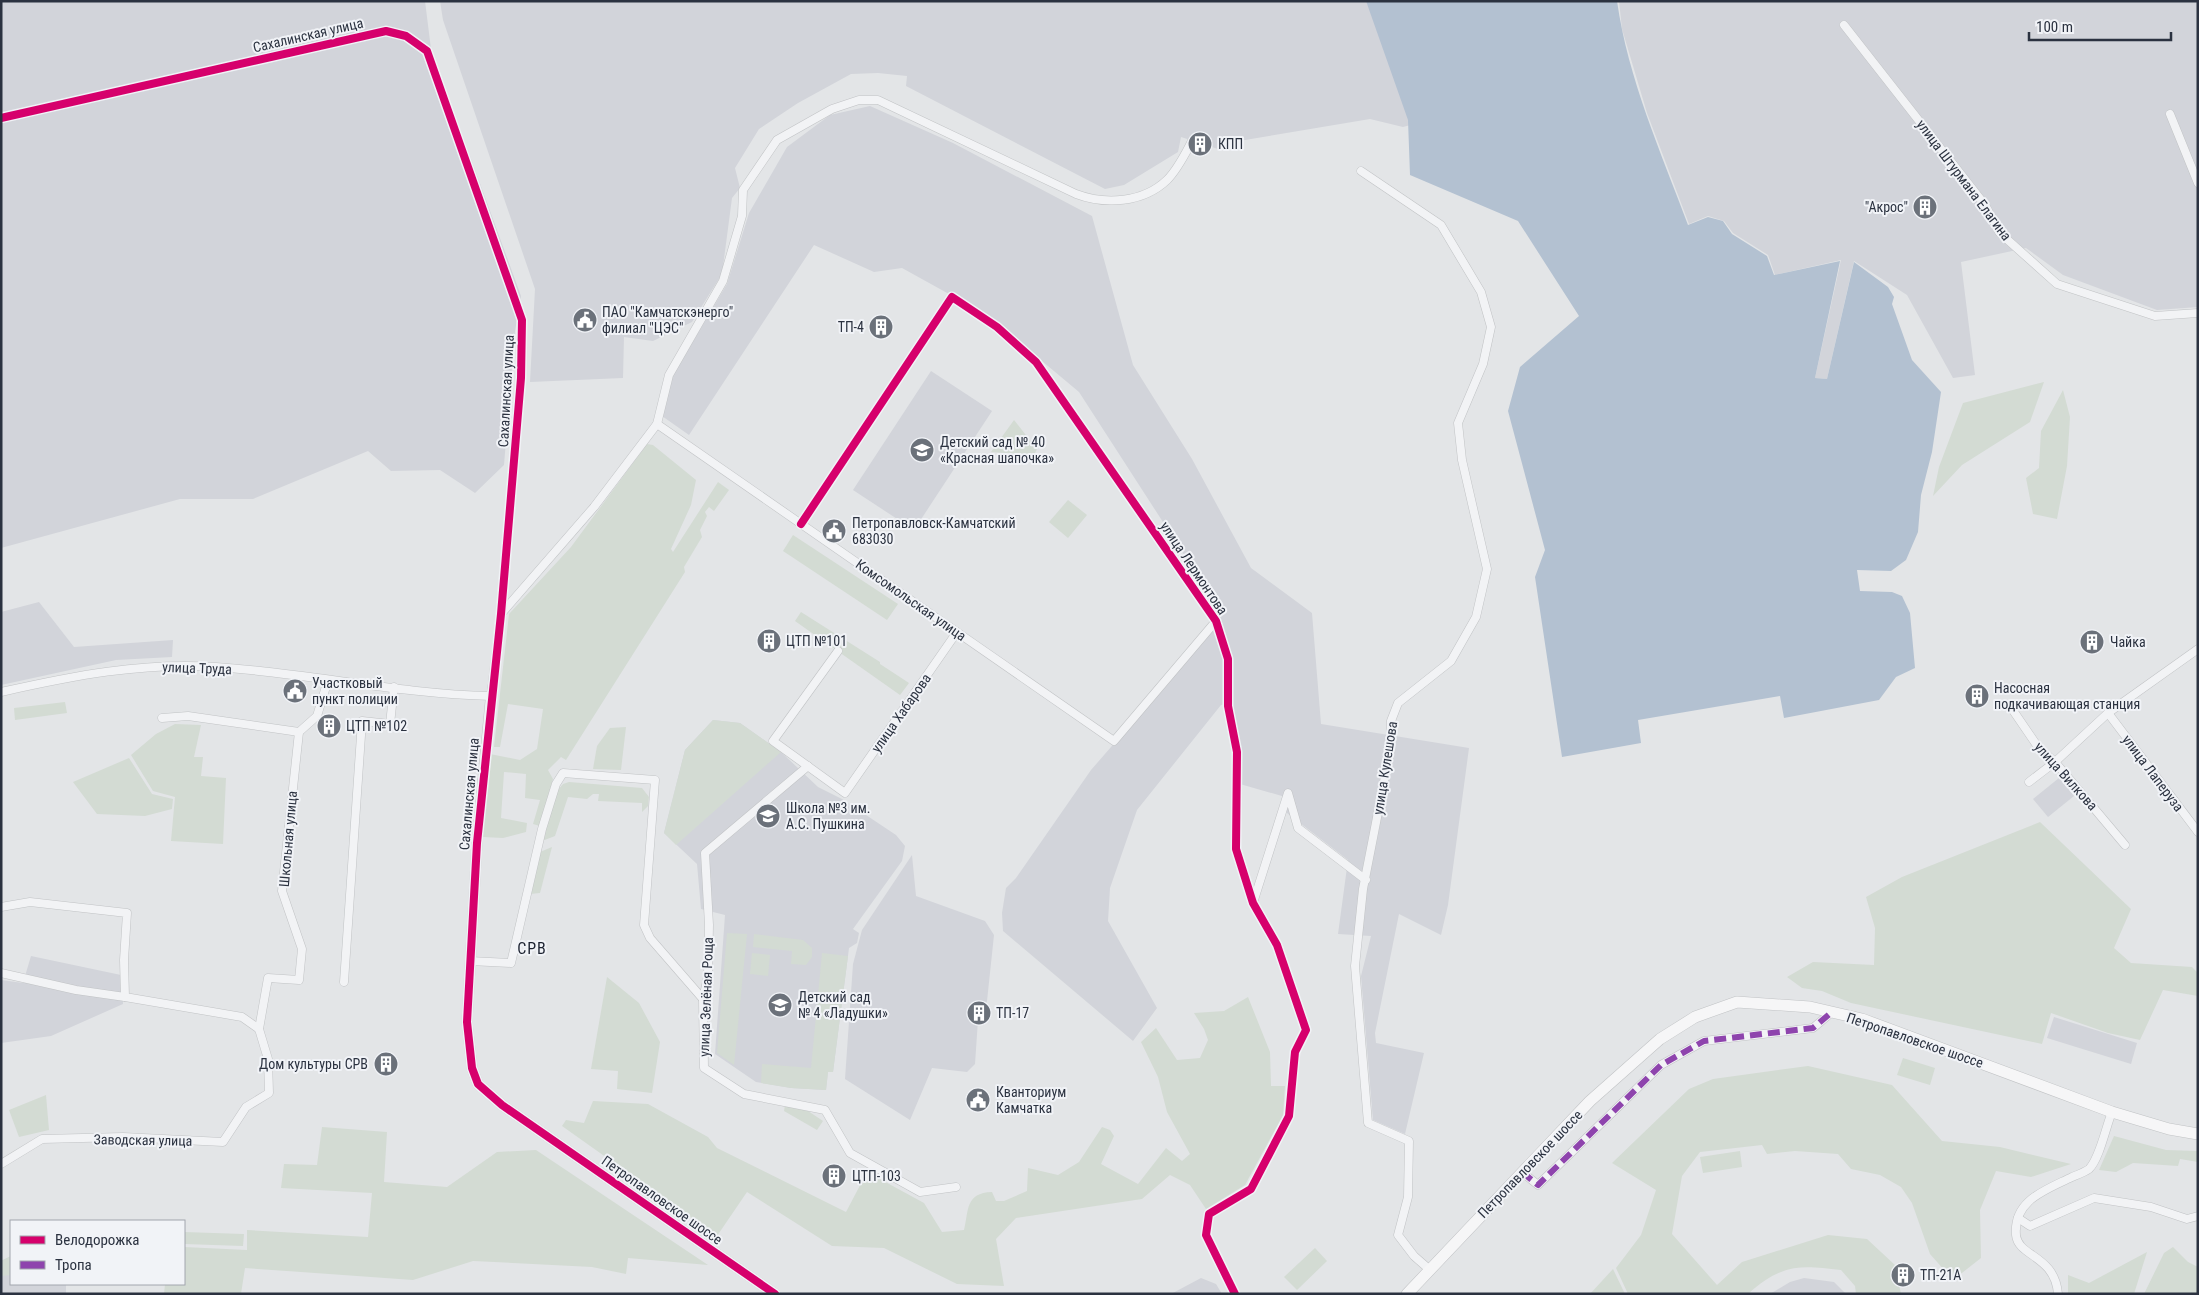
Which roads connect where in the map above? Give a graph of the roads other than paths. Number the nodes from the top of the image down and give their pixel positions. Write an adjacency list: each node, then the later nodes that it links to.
1 (1844, 25): 7 (street, улица Штурмана Елагина)
2 (2170, 114): 6 (street)
3 (1, 118): 10 (street, Сахалинская улица)
4 (1192, 141): 8 (street)
5 (1361, 171): 28 (street, улица Кулешова)
6 (2198, 183)
7 (2198, 313)
8 (657, 424): 9 (street, Комсомольская улица); 10 (street)
9 (802, 524): 11 (street, улица Лермонтова); 12 (street, Комсомольская улица)
10 (501, 614): 18 (street, Сахалинская улица)
11 (1216, 621): 12 (street, Комсомольская улица); 29 (street, улица Лермонтова)
12 (957, 632): 24 (street, улица Хабарова)
13 (2198, 649): 20 (street)
14 (838, 651): 24 (street)
15 (328, 680): 16 (street, улица Труда); 17 (street, улица Труда); 22 (street)
16 (394, 687): 18 (street, улица Труда); 33 (street)
17 (1, 692)
18 (492, 696): 31 (street, Сахалинская улица)
19 (2010, 706): 23 (street, улица Вилкова)
20 (2108, 713): 23 (street); 26 (street, улица Лаперуза)
21 (162, 718): 22 (street)
22 (298, 732): 37 (street, Школьная улица)
23 (2055, 762): 25 (street); 27 (street, улица Вилкова)
24 (808, 766): 35 (street, улица Зелёная Роща)
25 (2029, 782)
26 (2198, 832)
27 (2124, 845)
28 (1366, 880): 29 (street); 47 (street, улица Кулешова)
29 (1253, 902): 49 (street, улица Лермонтова)
30 (1, 907): 34 (street)
31 (470, 961): 35 (street); 40 (street, Сахалинская улица)
32 (1, 973): 34 (street)
33 (344, 982)
34 (125, 997): 37 (street)
35 (703, 999): 44 (street, улица Зелёная Роща)
36 (1832, 1012): 39 (main road, Петропавловское шоссе); 43 (main road, Петропавловское шоссе); 43 (street)
37 (259, 1029): 38 (street, Школьная улица)
38 (269, 1093): 42 (street, Заводская улица)
39 (2112, 1112): 41 (main road, Петропавловское шоссе); 46 (street)
40 (534, 1128): 48 (street, Петропавловское шоссе)
41 (2198, 1134)
42 (1, 1164)
43 (1522, 1172): 47 (main road, Петропавловское шоссе)
44 (956, 1186)
45 (2198, 1216): 46 (street)
46 (2018, 1218): 51 (street)
47 (1430, 1270): 50 (main road, Петропавловское шоссе)
48 (775, 1294)
49 (1235, 1294)
50 (1407, 1294)
51 (2058, 1294)

